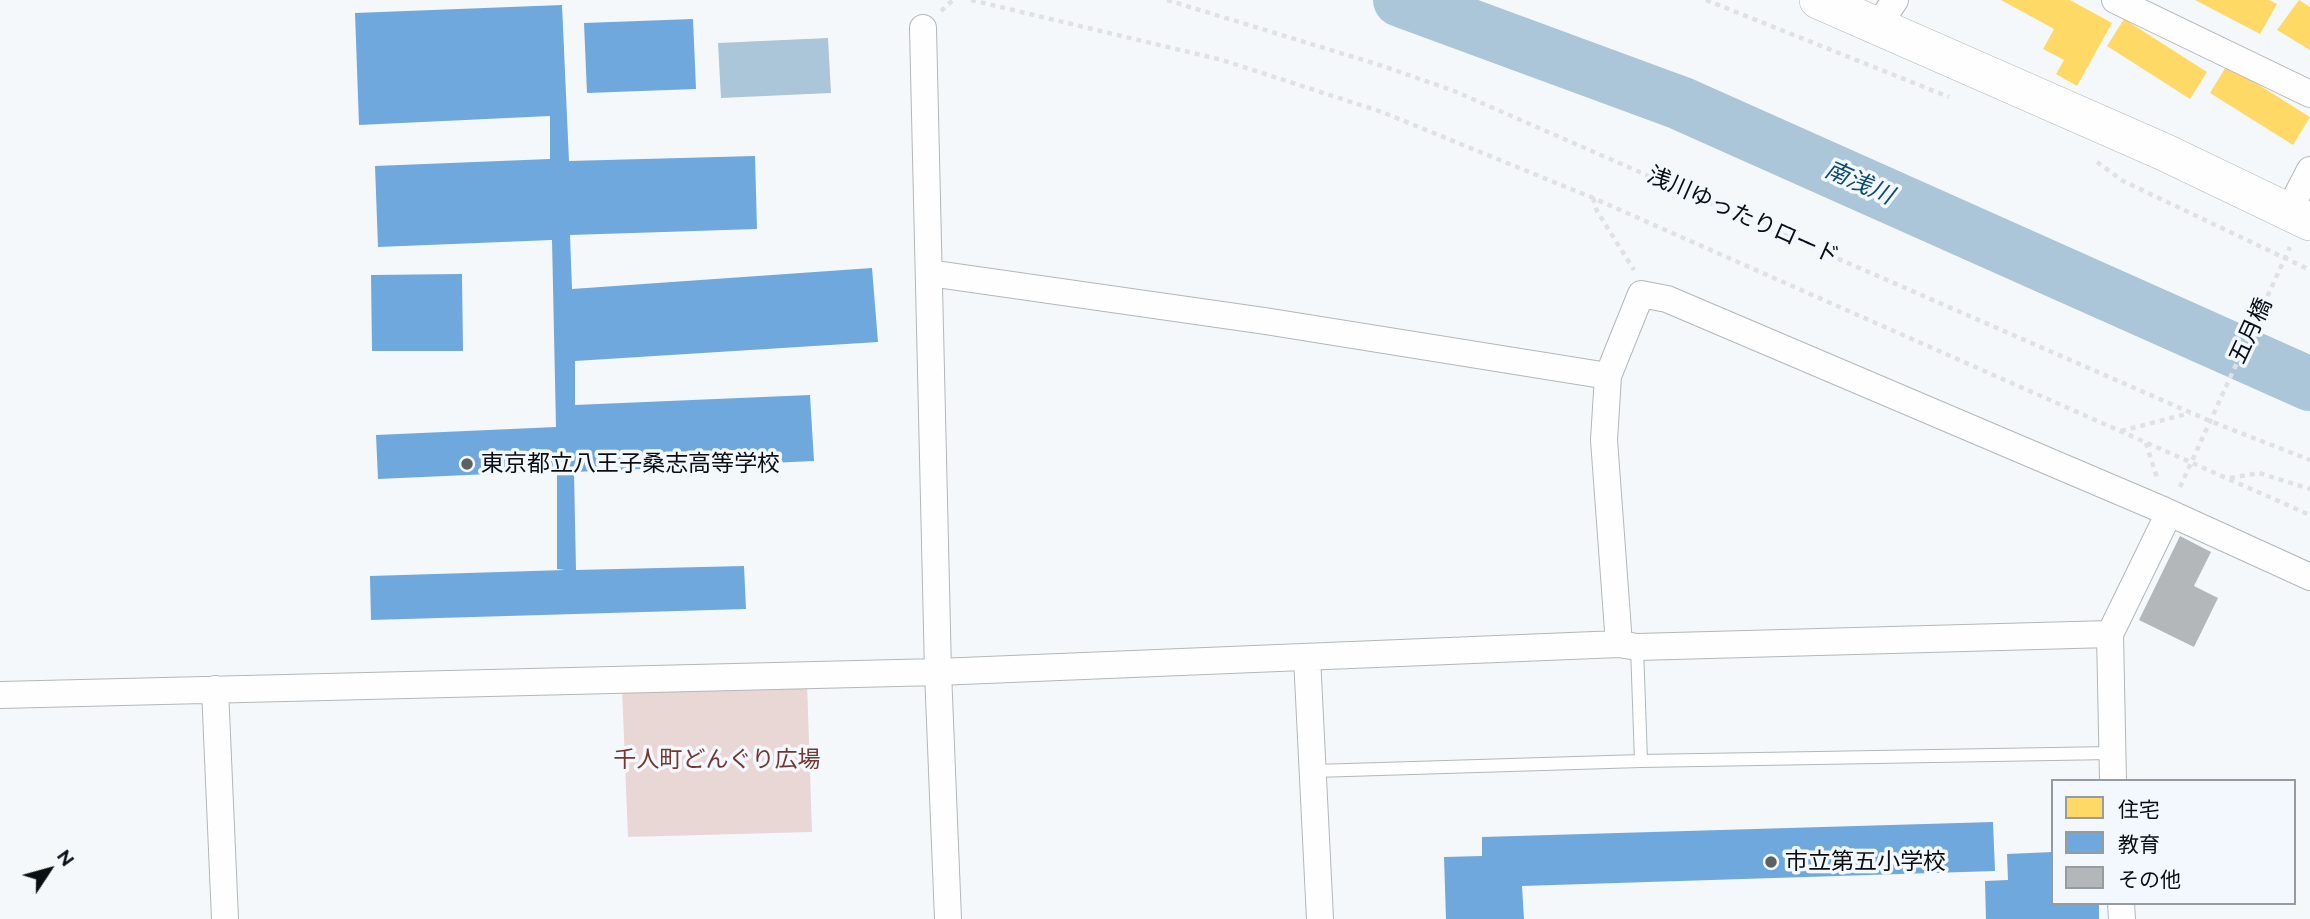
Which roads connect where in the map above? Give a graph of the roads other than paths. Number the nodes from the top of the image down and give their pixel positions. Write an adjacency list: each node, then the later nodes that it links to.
1 (1818, 0): 3 (street)
2 (2115, 0): 5 (street)
3 (1886, 13): 7 (street)
4 (923, 27): 8 (street)
5 (2310, 94)
6 (2310, 170): 7 (street)
7 (2299, 217)
8 (929, 273): 9 (street); 15 (street)
9 (1608, 376): 10 (street); 13 (street)
10 (2169, 513): 11 (street); 12 (street)
11 (2310, 577)
12 (2110, 634): 13 (street); 18 (street)
13 (1628, 646): 14 (street); 19 (lane)
14 (1307, 657): 15 (street); 20 (street)
15 (938, 672): 16 (street); 23 (street)
16 (215, 690): 17 (street); 22 (street)
17 (0, 695)
18 (2111, 753): 19 (lane); 21 (street)
19 (1642, 761): 20 (lane)
20 (1315, 771): 24 (street)
21 (2113, 779)
22 (225, 919)
23 (948, 919)
24 (1320, 919)

